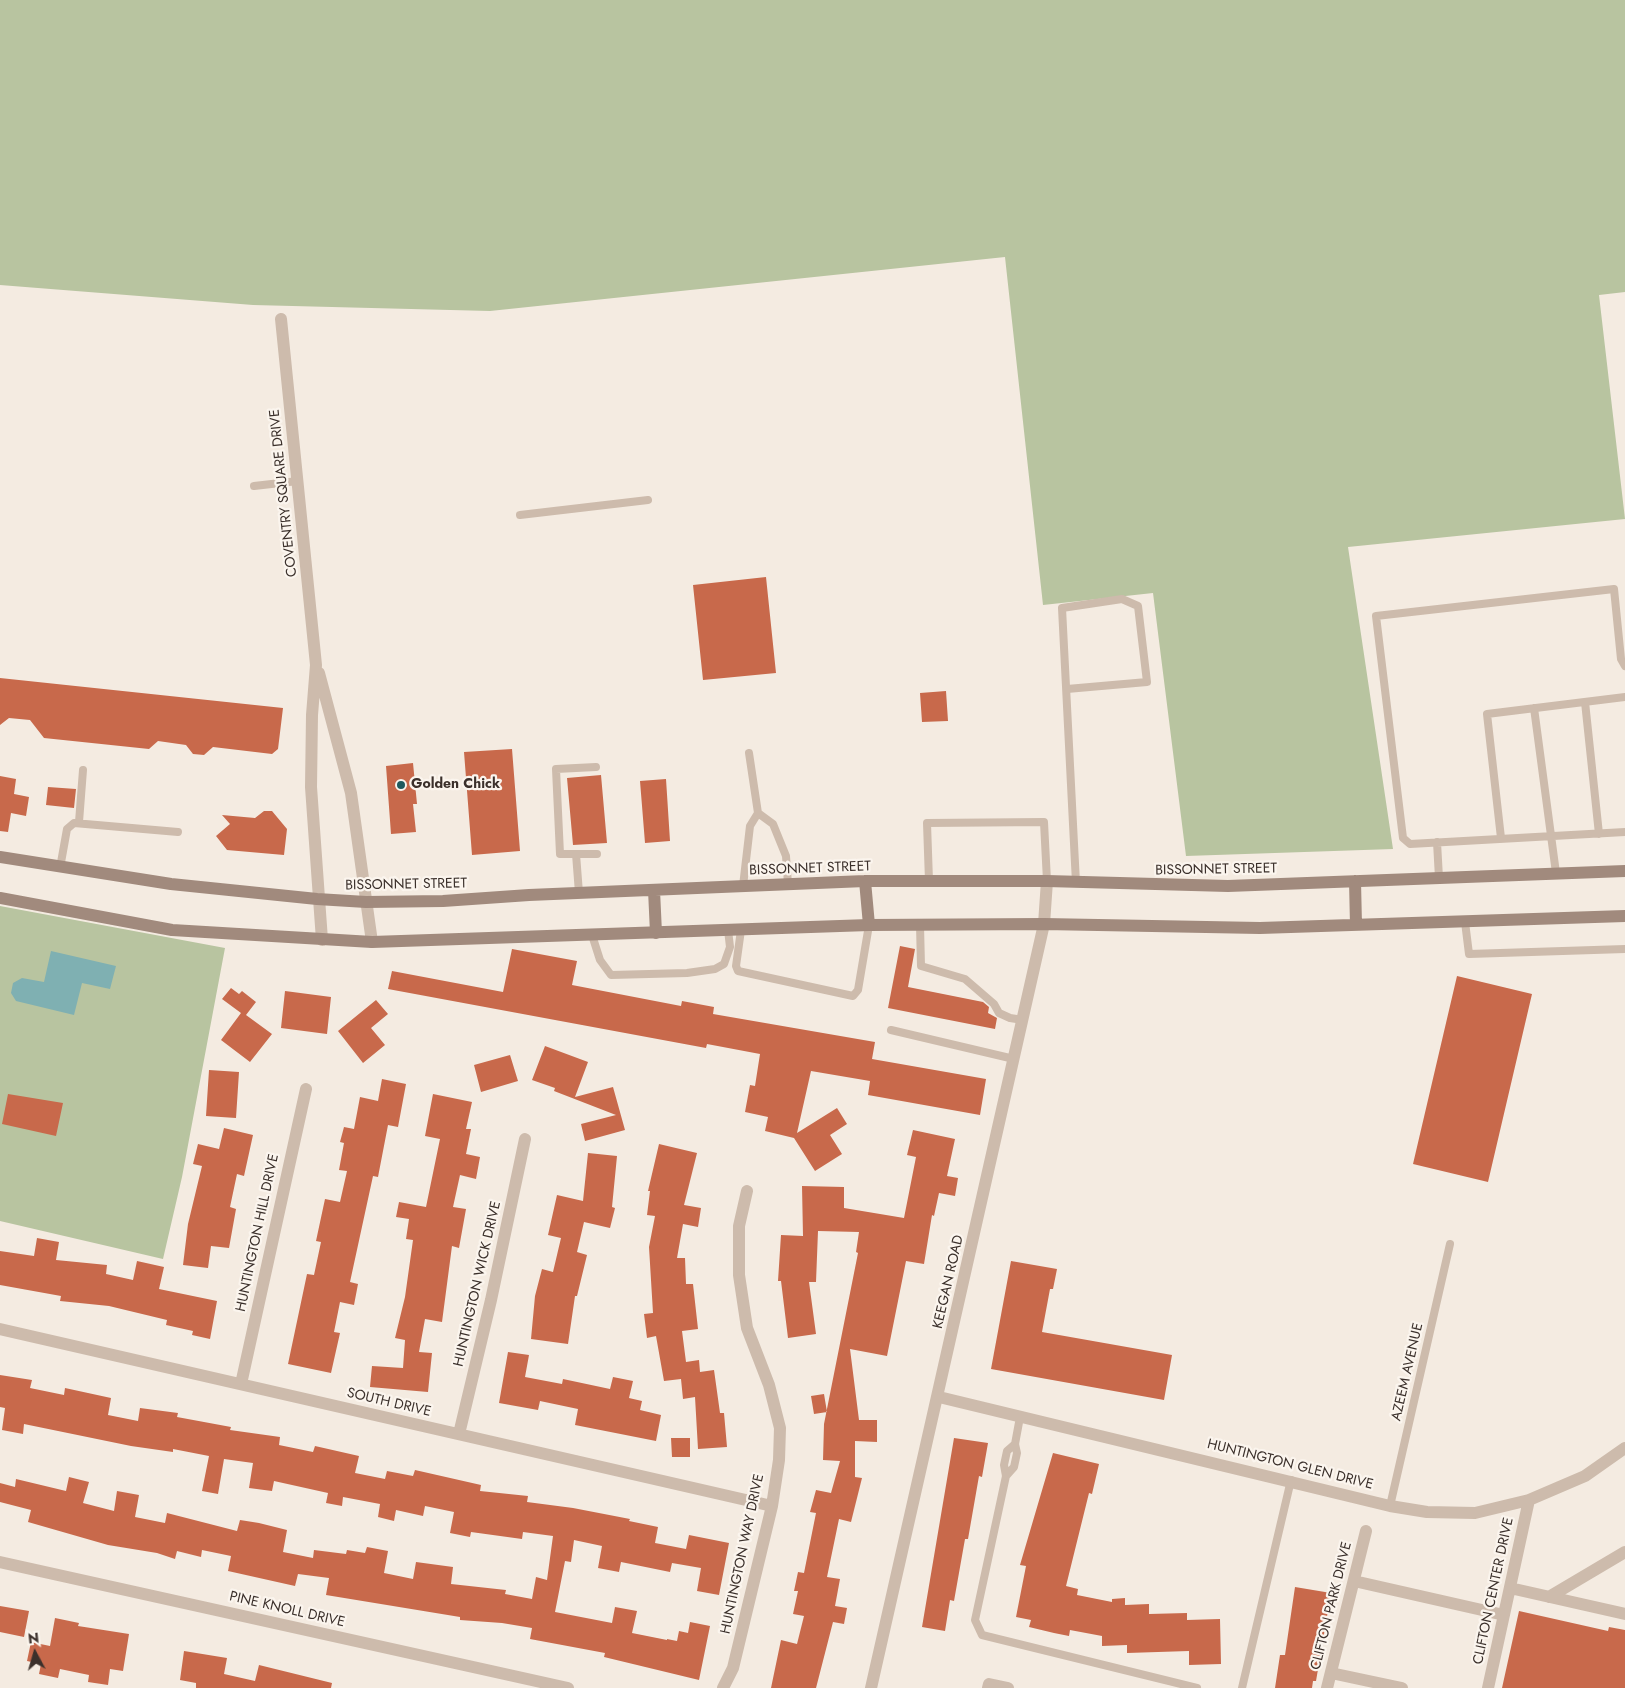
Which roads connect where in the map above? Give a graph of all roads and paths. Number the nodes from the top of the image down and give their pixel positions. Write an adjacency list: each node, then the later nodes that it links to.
1 (281, 319): 2 (street, COVENTRY SQUARE DRIVE)
2 (298, 481): 3 (lane); 6 (street, COVENTRY SQUARE DRIVE)
3 (254, 486)
4 (648, 500): 5 (lane)
5 (520, 515)
6 (316, 665): 40 (street, COVENTRY SQUARE DRIVE); 41 (street, COVENTRY SQUARE DRIVE)
7 (1625, 666): 22 (lane)
8 (1067, 689): 8 (lane); 34 (lane)
9 (1625, 697): 10 (lane)
10 (1585, 702): 11 (lane); 19 (lane)
11 (1534, 708): 20 (lane); 21 (lane)
12 (749, 753): 15 (lane)
13 (596, 767): 23 (lane)
14 (83, 770): 16 (lane)
15 (758, 813): 35 (lane); 36 (lane)
16 (79, 822): 17 (lane); 26 (lane)
17 (178, 832)
18 (1625, 832): 19 (lane)
19 (1599, 834): 20 (lane)
20 (1552, 836): 21 (lane); 28 (lane)
21 (1501, 838): 22 (lane)
22 (1437, 842): 29 (lane)
23 (576, 854): 24 (lane); 38 (lane)
24 (597, 854)
25 (0, 858): 26 (main road, BISSONNET STREET)
26 (60, 868): 40 (main road, BISSONNET STREET)
27 (1625, 871): 28 (main road, BISSONNET STREET)
28 (1556, 873): 29 (main road, BISSONNET STREET)
29 (1440, 878): 33 (main road, BISSONNET STREET)
30 (865, 881): 31 (main road, BISSONNET STREET); 35 (main road, BISSONNET STREET); 46 (main road)
31 (929, 881): 32 (main road, BISSONNET STREET); 32 (lane)
32 (1047, 881): 34 (main road, BISSONNET STREET); 44 (street, KEEGAN ROAD)
33 (1355, 881): 34 (main road, BISSONNET STREET); 47 (main road)
34 (1076, 883)
35 (788, 884): 36 (main road, BISSONNET STREET)
36 (742, 886): 37 (main road, BISSONNET STREET)
37 (654, 890): 38 (main road, BISSONNET STREET); 49 (main road)
38 (579, 893): 41 (main road, BISSONNET STREET)
39 (0, 898): 51 (main road)
40 (317, 899): 41 (main road, BISSONNET STREET); 51 (street, COVENTRY SQUARE DRIVE)
41 (366, 902): 52 (street, COVENTRY SQUARE DRIVE)
42 (1625, 916): 43 (main road)
43 (1466, 922): 47 (main road); 53 (lane)
44 (1044, 924): 45 (main road); 47 (main road); 54 (street, KEEGAN ROAD)
45 (920, 925): 46 (main road); 54 (lane)
46 (869, 926): 48 (main road); 48 (lane)
47 (1356, 926)
48 (735, 930): 49 (main road); 50 (lane)
49 (656, 933): 50 (main road)
50 (592, 935): 52 (main road)
51 (322, 940): 52 (main road)
52 (372, 942)
53 (1625, 949)
54 (1023, 1020): 56 (street, KEEGAN ROAD)
55 (891, 1030): 56 (lane)
56 (1014, 1059): 63 (street, KEEGAN ROAD)
57 (306, 1089): 62 (street, HUNTINGTON HILL DRIVE)
58 (525, 1140): 65 (street, HUNTINGTON WICK DRIVE)
59 (747, 1191): 69 (street, HUNTINGTON WAY DRIVE)
60 (1450, 1244): 70 (lane, AZEEM AVENUE)
61 (0, 1329): 62 (street, SOUTH DRIVE)
62 (241, 1384): 65 (street, SOUTH DRIVE)
63 (939, 1397): 64 (street, HUNTINGTON GLEN DRIVE); 82 (street, KEEGAN ROAD)
64 (1020, 1417): 67 (street, HUNTINGTON GLEN DRIVE); 85 (lane)
65 (459, 1434): 69 (street, SOUTH DRIVE)
66 (1625, 1448): 68 (street, HUNTINGTON GLEN DRIVE)
67 (1291, 1480): 70 (street, HUNTINGTON GLEN DRIVE); 86 (lane)
68 (1528, 1500): 70 (street, HUNTINGTON GLEN DRIVE); 75 (street, CLIFTON CENTER DRIVE)
69 (772, 1506): 81 (street, HUNTINGTON WAY DRIVE)
70 (1390, 1506)
71 (1366, 1531): 74 (street, CLIFTON PARK DRIVE)
72 (1625, 1552): 76 (street)
73 (0, 1562): 80 (street, PINE KNOLL DRIVE)
74 (1354, 1581): 78 (street); 79 (street, CLIFTON PARK DRIVE)
75 (1510, 1588): 76 (street); 78 (street, CLIFTON CENTER DRIVE)
76 (1549, 1597): 77 (street)
77 (1625, 1614)
78 (1504, 1615): 89 (street, CLIFTON CENTER DRIVE)
79 (1331, 1673): 87 (street, CLIFTON PARK DRIVE); 88 (street)
80 (568, 1688)
81 (723, 1688)
82 (870, 1688)
83 (988, 1688): 84 (street)
84 (1008, 1688)
85 (1197, 1688)
86 (1242, 1688)
87 (1328, 1688)
88 (1402, 1688)
89 (1488, 1688)

